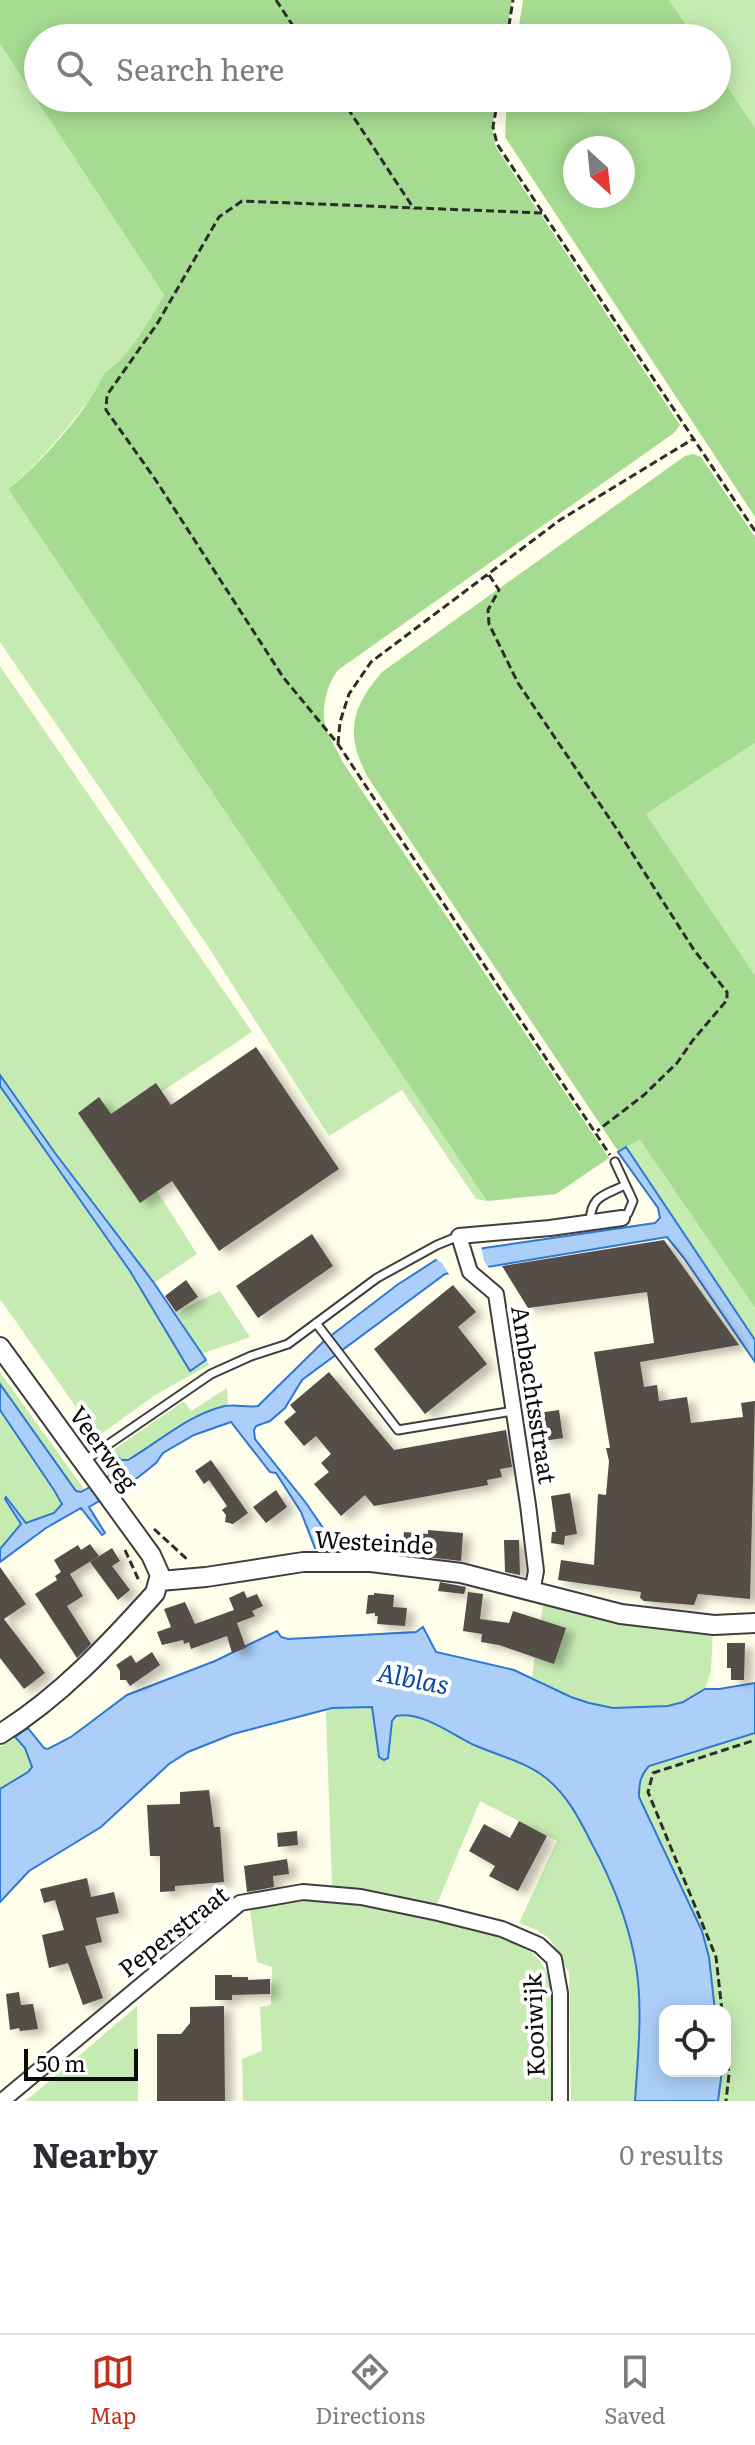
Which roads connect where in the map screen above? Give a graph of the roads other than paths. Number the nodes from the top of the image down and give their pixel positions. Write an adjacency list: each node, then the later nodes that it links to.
1 (615, 1162): 2 (lane)
2 (625, 1185): 3 (lane); 4 (lane)
3 (622, 1218): 4 (street)
4 (590, 1222): 5 (street)
5 (461, 1244): 6 (lane); 8 (street, Ambachtsstraat)
6 (316, 1323): 8 (lane); 9 (lane)
7 (0, 1347): 9 (street, Veerweg)
8 (513, 1411): 11 (street, Ambachtsstraat)
9 (88, 1469): 10 (street, Veerweg)
10 (160, 1581): 11 (street, Westeinde); 13 (street)
11 (532, 1592): 12 (street, Westeinde)
12 (755, 1623)
13 (0, 1734)
14 (502, 1929): 15 (street, Peperstraat); 16 (street, Kooiwijk)
15 (2, 2101)
16 (560, 2101)

